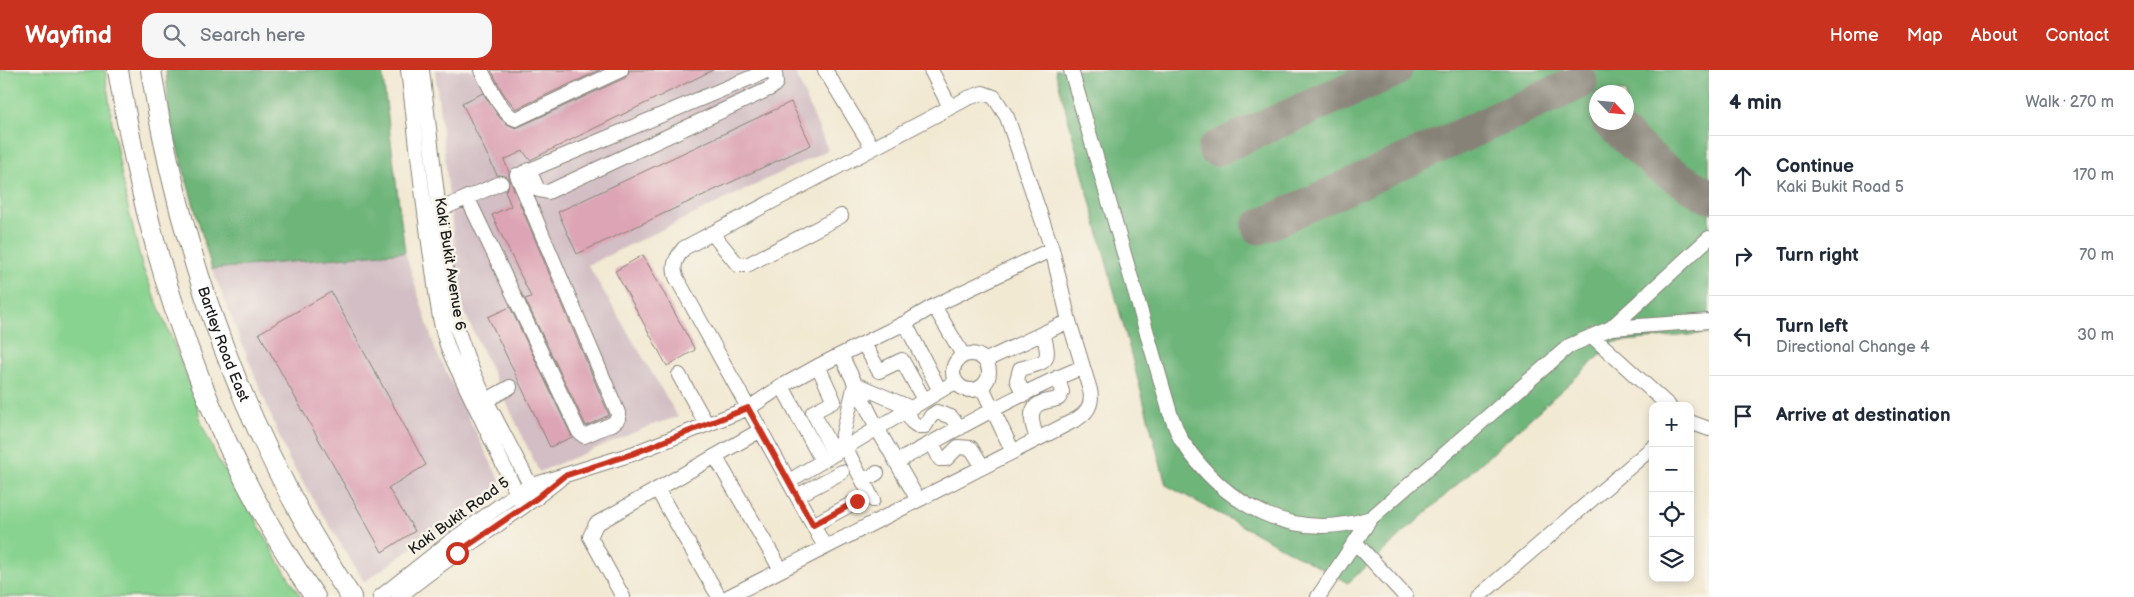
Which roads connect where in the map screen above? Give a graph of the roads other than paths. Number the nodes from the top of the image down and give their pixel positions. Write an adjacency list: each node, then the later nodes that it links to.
1 (118, 70): 78 (highway)
2 (151, 70): 79 (highway, Bartley Road East)
3 (408, 70): 17 (street, Kaki Bukit Avenue 6)
4 (422, 70): 15 (street, Kaki Bukit Avenue 6)
5 (481, 70): 6 (street)
6 (621, 70)
7 (769, 70): 13 (street); 13 (street)
8 (826, 70): 12 (street)
9 (931, 70): 11 (street)
10 (1071, 70): 73 (street)
11 (950, 107): 12 (street); 20 (street)
12 (872, 147): 18 (street)
13 (515, 176): 14 (street); 14 (street)
14 (467, 197): 15 (street)
15 (440, 209): 17 (street); 45 (street, Kaki Bukit Avenue 6)
16 (841, 216): 18 (street)
17 (425, 217): 45 (street, Kaki Bukit Avenue 6)
18 (712, 234): 46 (street)
19 (1709, 238): 25 (street)
20 (1052, 249): 21 (street, Kaki Bukit Road 5); 22 (street)
21 (934, 306): 24 (street, Kaki Bukit Road 5); 30 (street)
22 (1069, 321): 26 (street); 33 (street)
23 (1709, 321): 25 (street)
24 (905, 323): 28 (street, Kaki Bukit Road 5); 41 (street)
25 (1611, 328): 27 (street)
26 (1043, 333): 31 (street); 42 (street)
27 (1592, 336): 44 (street); 73 (street)
28 (864, 344): 29 (street, Kaki Bukit Road 5); 43 (street)
29 (841, 355): 32 (street, Kaki Bukit Road 5); 37 (street)
30 (963, 355): 31 (street); 36 (street)
31 (986, 360): 40 (street)
32 (818, 366): 38 (street, Kaki Bukit Road 5); 59 (street)
33 (1084, 367): 35 (street); 55 (street)
34 (679, 376): 50 (street)
35 (1058, 377): 42 (street); 55 (street)
36 (955, 382): 40 (street); 41 (street)
37 (855, 384): 47 (street); 51 (street); 59 (street)
38 (782, 386): 46 (street, Kaki Bukit Road 5); 59 (street)
39 (510, 387): 45 (street)
40 (982, 387): 48 (street)
41 (940, 390): 43 (street)
42 (1024, 395): 48 (street)
43 (924, 400): 47 (street)
44 (1664, 402)
45 (480, 403): 67 (street, Kaki Bukit Avenue 6); 68 (street, Kaki Bukit Avenue 6)
46 (748, 408): 50 (street, Kaki Bukit Road 5); 54 (street)
47 (909, 409): 51 (street); 52 (street)
48 (993, 410): 52 (street); 58 (street)
49 (1694, 423): 53 (street)
50 (707, 425): 67 (street, Kaki Bukit Road 5)
51 (877, 428): 59 (street); 61 (street)
52 (960, 428): 56 (street)
53 (1709, 429)
54 (761, 430): 60 (street); 64 (street)
55 (1037, 439): 58 (street)
56 (932, 443): 61 (street); 62 (street)
57 (1649, 450): 87 (street)
58 (1013, 452): 62 (street)
59 (835, 453): 64 (street); 65 (street)
60 (715, 456): 66 (street); 77 (street)
61 (896, 462): 71 (street)
62 (983, 467): 71 (street)
63 (877, 473): 65 (street)
64 (789, 481): 69 (street)
65 (863, 481): 70 (street)
66 (657, 489): 82 (street); 83 (street)
67 (533, 492): 68 (street, Kaki Bukit Road 5); 72 (street, Kaki Bukit Road 5)
68 (517, 493): 72 (street, Kaki Bukit Avenue 6); 80 (street, Kaki Bukit Road 5)
69 (797, 496): 74 (street); 74 (street)
70 (873, 500)
71 (918, 500): 76 (street)
72 (523, 506): 81 (street, Kaki Bukit Road 5)
73 (1370, 518): 75 (street)
74 (813, 525): 76 (street)
75 (1355, 542): 85 (street); 86 (street)
76 (825, 548): 77 (street)
77 (781, 570): 84 (street)
78 (315, 597)
79 (352, 597)
80 (380, 597)
81 (399, 597)
82 (623, 597)
83 (719, 597)
84 (728, 597)
85 (1318, 597)
86 (1406, 597)
87 (1478, 597)

